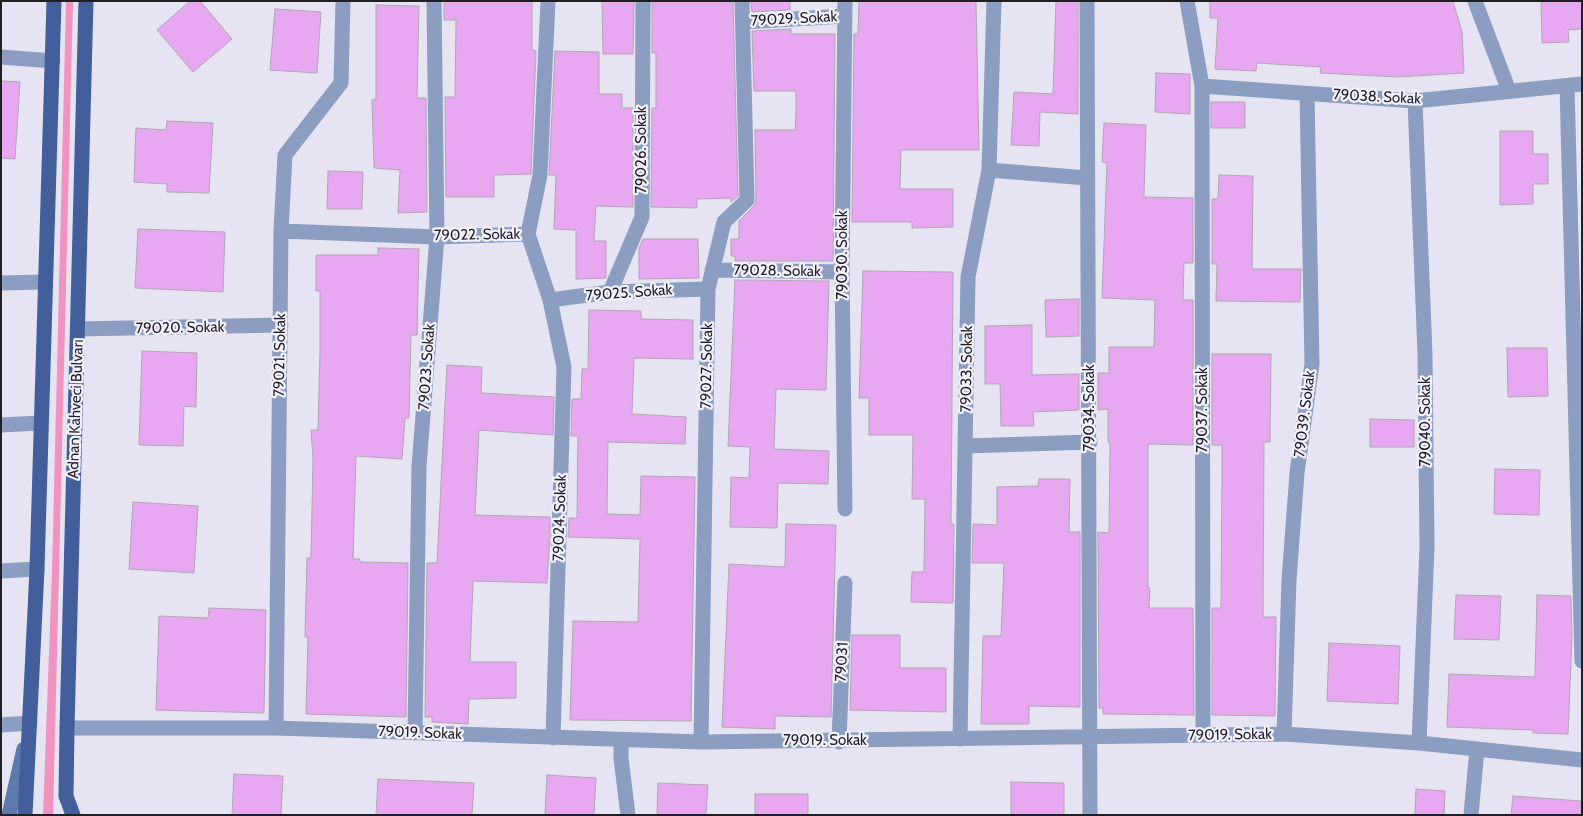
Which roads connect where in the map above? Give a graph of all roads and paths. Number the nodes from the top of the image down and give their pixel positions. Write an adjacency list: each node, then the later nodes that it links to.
1 (54, 1): 15 (main road)
2 (86, 1): 34 (main road, Adnan Kahveci Bulvarı)
3 (343, 1): 23 (street, 79021. Sokak)
4 (434, 1): 25 (street, 79023. Sokak)
5 (548, 1): 24 (street, 79022. Sokak)
6 (642, 1): 31 (street, 79026. Sokak)
7 (742, 1): 13 (street, 79027. Sokak)
8 (994, 1): 21 (street, 79033. Sokak)
9 (1087, 1): 22 (street, 79034. Sokak)
10 (1187, 1): 17 (street, 79037. Sokak)
11 (1475, 1): 18 (street)
12 (845, 9): 13 (street, 79029. Sokak); 27 (street, 79030. Sokak)
13 (743, 22): 26 (street, 79027. Sokak)
14 (1, 57): 15 (street)
15 (53, 61): 28 (main road)
16 (1574, 85): 18 (street, 79038. Sokak); 43 (street)
17 (1202, 86): 19 (street, 79038. Sokak); 50 (street, 79037. Sokak)
18 (1509, 91): 20 (street, 79038. Sokak)
19 (1307, 94): 20 (street, 79038. Sokak); 49 (street, 79039. Sokak)
20 (1415, 101): 57 (street, 79040. Sokak)
21 (989, 170): 22 (street); 38 (street, 79033. Sokak)
22 (1087, 178): 37 (street, 79034. Sokak)
23 (281, 231): 25 (street, 79022. Sokak); 33 (street, 79021. Sokak)
24 (528, 234): 25 (street, 79022. Sokak); 32 (street, 79024. Sokak)
25 (437, 237): 48 (street, 79023. Sokak)
26 (712, 270): 27 (street, 79028. Sokak); 30 (street, 79027. Sokak)
27 (842, 272): 39 (street, 79030. Sokak)
28 (45, 282): 29 (street); 35 (main road)
29 (1, 283)
30 (708, 289): 31 (street, 79025. Sokak); 55 (street, 79027. Sokak)
31 (610, 292): 32 (street, 79025. Sokak)
32 (550, 300): 52 (street, 79024. Sokak)
33 (281, 326): 34 (street, 79020. Sokak); 47 (street, 79021. Sokak)
34 (78, 329): 46 (main road, Adnan Kahveci Bulvarı)
35 (40, 423): 36 (street); 40 (main road)
36 (1, 425)
37 (1090, 442): 38 (street); 51 (street, 79034. Sokak)
38 (966, 446): 53 (street, 79033. Sokak)
39 (845, 509)
40 (37, 569): 41 (street); 44 (main road)
41 (1, 571)
42 (845, 583): 56 (street, 79031)
43 (1582, 661)
44 (30, 723): 45 (street); 60 (main road); 61 (main road)
45 (1, 725)
46 (67, 728): 47 (street, 79019. Sokak); 62 (main road, Adnan Kahveci Bulvarı)
47 (276, 728): 48 (street, 79019. Sokak)
48 (415, 733): 52 (street, 79019. Sokak)
49 (1284, 734): 50 (street, 79019. Sokak); 57 (street, 79019. Sokak)
50 (1203, 735): 51 (street, 79019. Sokak)
51 (1089, 736): 53 (street, 79019. Sokak); 64 (street, 79034. Sokak)
52 (553, 738): 54 (street, 79019. Sokak)
53 (960, 739): 56 (street, 79019. Sokak)
54 (621, 741): 55 (street, 79019. Sokak); 63 (street)
55 (701, 742): 56 (street, 79019. Sokak)
56 (839, 742)
57 (1419, 743): 58 (street, 79019. Sokak)
58 (1477, 749): 59 (street, 79019. Sokak); 65 (street)
59 (1582, 760)
60 (9, 815)
61 (25, 815)
62 (73, 815)
63 (628, 815)
64 (1090, 815)
65 (1472, 815)

